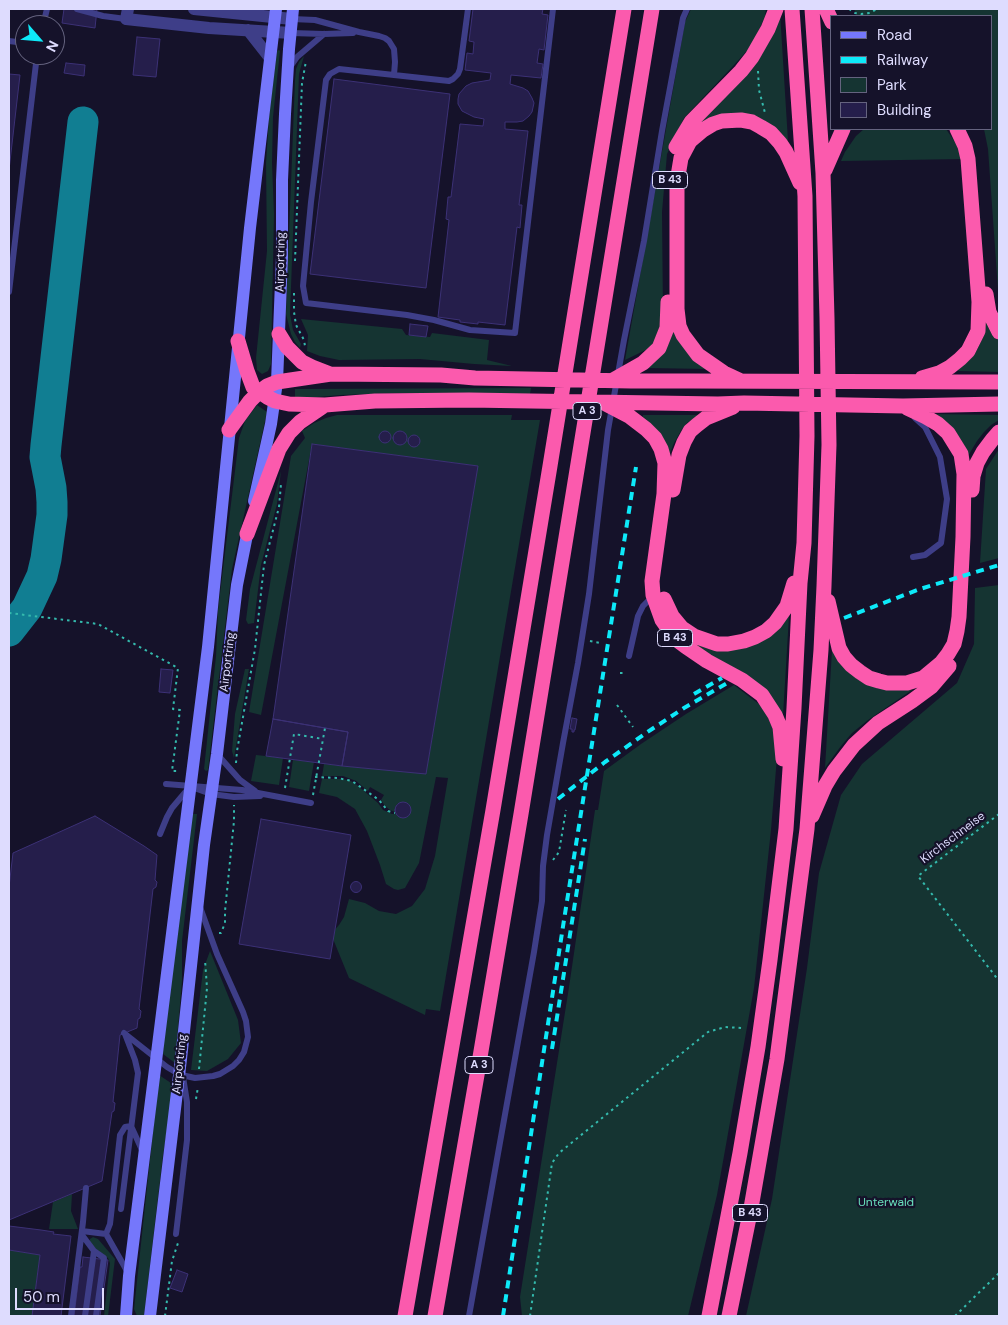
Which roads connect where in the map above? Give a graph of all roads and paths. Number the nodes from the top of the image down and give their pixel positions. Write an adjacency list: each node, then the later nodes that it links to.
1 (77, 9): 14 (lane)
2 (194, 9): 13 (street)
3 (468, 9): 26 (lane)
4 (554, 9): 26 (lane)
5 (624, 9): 123 (highway, A 3)
6 (652, 9): 124 (highway, A 3)
7 (687, 9): 125 (lane)
8 (776, 9): 21 (highway, B 43)
9 (792, 9): 32 (highway, B 43)
10 (812, 9): 31 (highway, B 43)
11 (849, 9): 12 (path)
12 (877, 9)
13 (276, 13): 15 (street); 17 (street, Airportring)
14 (127, 14): 16 (street)
15 (293, 14): 18 (lane); 19 (street, Airportring)
16 (248, 30): 17 (street); 23 (street)
17 (274, 32): 19 (street); 23 (street, Airportring)
18 (360, 32): 20 (lane); 26 (lane)
19 (291, 33): 20 (lane); 25 (street, Airportring)
20 (324, 34): 22 (lane)
21 (759, 46): 27 (path); 41 (highway, B 43)
22 (306, 49): 25 (lane); 33 (path)
23 (270, 58): 38 (street, Airportring)
24 (36, 65): 34 (lane)
25 (288, 70): 37 (street, Airportring)
26 (394, 75)
27 (765, 114)
28 (843, 130): 31 (highway, B 43)
29 (957, 130): 44 (highway, B 43)
30 (967, 130): 36 (highway)
31 (823, 174): 60 (highway, B 43)
32 (804, 196): 42 (highway, B 43); 58 (highway, B 43)
33 (295, 263)
34 (9, 292)
35 (294, 292): 39 (path)
36 (999, 332)
37 (279, 334): 39 (highway); 43 (street, Airportring)
38 (238, 341): 46 (highway); 53 (street, Airportring)
39 (297, 358): 40 (highway)
40 (331, 374): 41 (highway, B 43); 43 (highway, B 43)
41 (631, 376): 42 (highway, B 43)
42 (743, 381): 44 (highway, B 43)
43 (277, 382): 46 (highway, B 43); 47 (street, Airportring)
44 (909, 382): 45 (highway, B 43)
45 (999, 382)
46 (259, 392): 47 (highway); 53 (highway, B 43)
47 (274, 401): 50 (highway, B 43); 56 (street, Airportring)
48 (744, 403): 51 (highway, B 43); 52 (highway, B 43); 58 (highway, B 43)
49 (999, 404): 51 (highway, B 43)
50 (325, 405): 52 (highway, B 43); 56 (highway)
51 (903, 406): 57 (highway); 59 (lane)
52 (630, 409): 61 (highway, B 43)
53 (229, 430): 78 (street, Airportring)
54 (999, 432): 57 (highway)
55 (281, 478): 64 (path)
56 (247, 534): 77 (street, Airportring)
57 (966, 536): 63 (highway, B 43)
58 (804, 543): 92 (highway, B 43)
59 (913, 557)
60 (824, 586): 63 (highway, B 43); 93 (highway, B 43)
61 (653, 595): 68 (lane); 92 (highway, B 43)
62 (9, 613): 78 (path)
63 (963, 616): 93 (highway)
64 (258, 618): 65 (path); 72 (path)
65 (255, 625)
66 (591, 641): 67 (path)
67 (600, 642)
68 (629, 656)
69 (250, 669): 72 (path)
70 (620, 673): 71 (path)
71 (624, 673)
72 (250, 676): 79 (path)
73 (617, 706): 74 (path)
74 (633, 727)
75 (325, 728): 76 (path)
76 (323, 739): 80 (path); 87 (path)
77 (217, 754): 79 (lane); 83 (street, Airportring)
78 (193, 773): 82 (street, Airportring)
79 (235, 776): 84 (lane)
80 (315, 777): 88 (path); 90 (path)
81 (166, 784): 82 (lane)
82 (191, 786): 83 (lane); 94 (lane); 106 (street, Airportring)
83 (212, 791): 84 (lane); 86 (lane); 96 (street, Airportring)
84 (260, 794): 85 (lane)
85 (269, 795): 86 (lane); 87 (lane)
86 (234, 798): 97 (path)
87 (283, 798): 88 (lane)
88 (311, 803)
89 (566, 810): 95 (path)
90 (395, 813)
91 (999, 814): 99 (path, Kirchschneise)
92 (786, 829): 127 (highway, B 43)
93 (807, 829): 128 (highway, B 43)
94 (160, 834)
95 (560, 844)
96 (198, 900): 97 (lane); 101 (street, Airportring)
97 (210, 935): 105 (lane)
98 (204, 955): 102 (path)
99 (999, 981)
100 (743, 1028): 126 (path)
101 (181, 1058): 111 (lane); 121 (street, Airportring)
102 (198, 1077)
103 (198, 1087): 104 (path)
104 (196, 1106)
105 (131, 1126): 106 (lane); 108 (lane); 110 (lane)
106 (145, 1155): 116 (street, Airportring)
107 (86, 1188): 109 (lane)
108 (121, 1209)
109 (82, 1233): 110 (lane); 112 (lane); 117 (lane)
110 (106, 1234): 116 (lane)
111 (178, 1235): 113 (path)
112 (94, 1251): 118 (lane); 119 (lane)
113 (172, 1261): 114 (path); 122 (path)
114 (168, 1271)
115 (999, 1273): 129 (path)
116 (129, 1276): 120 (street, Airportring)
117 (71, 1316)
118 (85, 1316)
119 (96, 1316)
120 (126, 1316)
121 (150, 1316)
122 (165, 1316)
123 (405, 1316)
124 (435, 1316)
125 (469, 1316)
126 (530, 1316)
127 (709, 1316)
128 (729, 1316)
129 (955, 1316)

